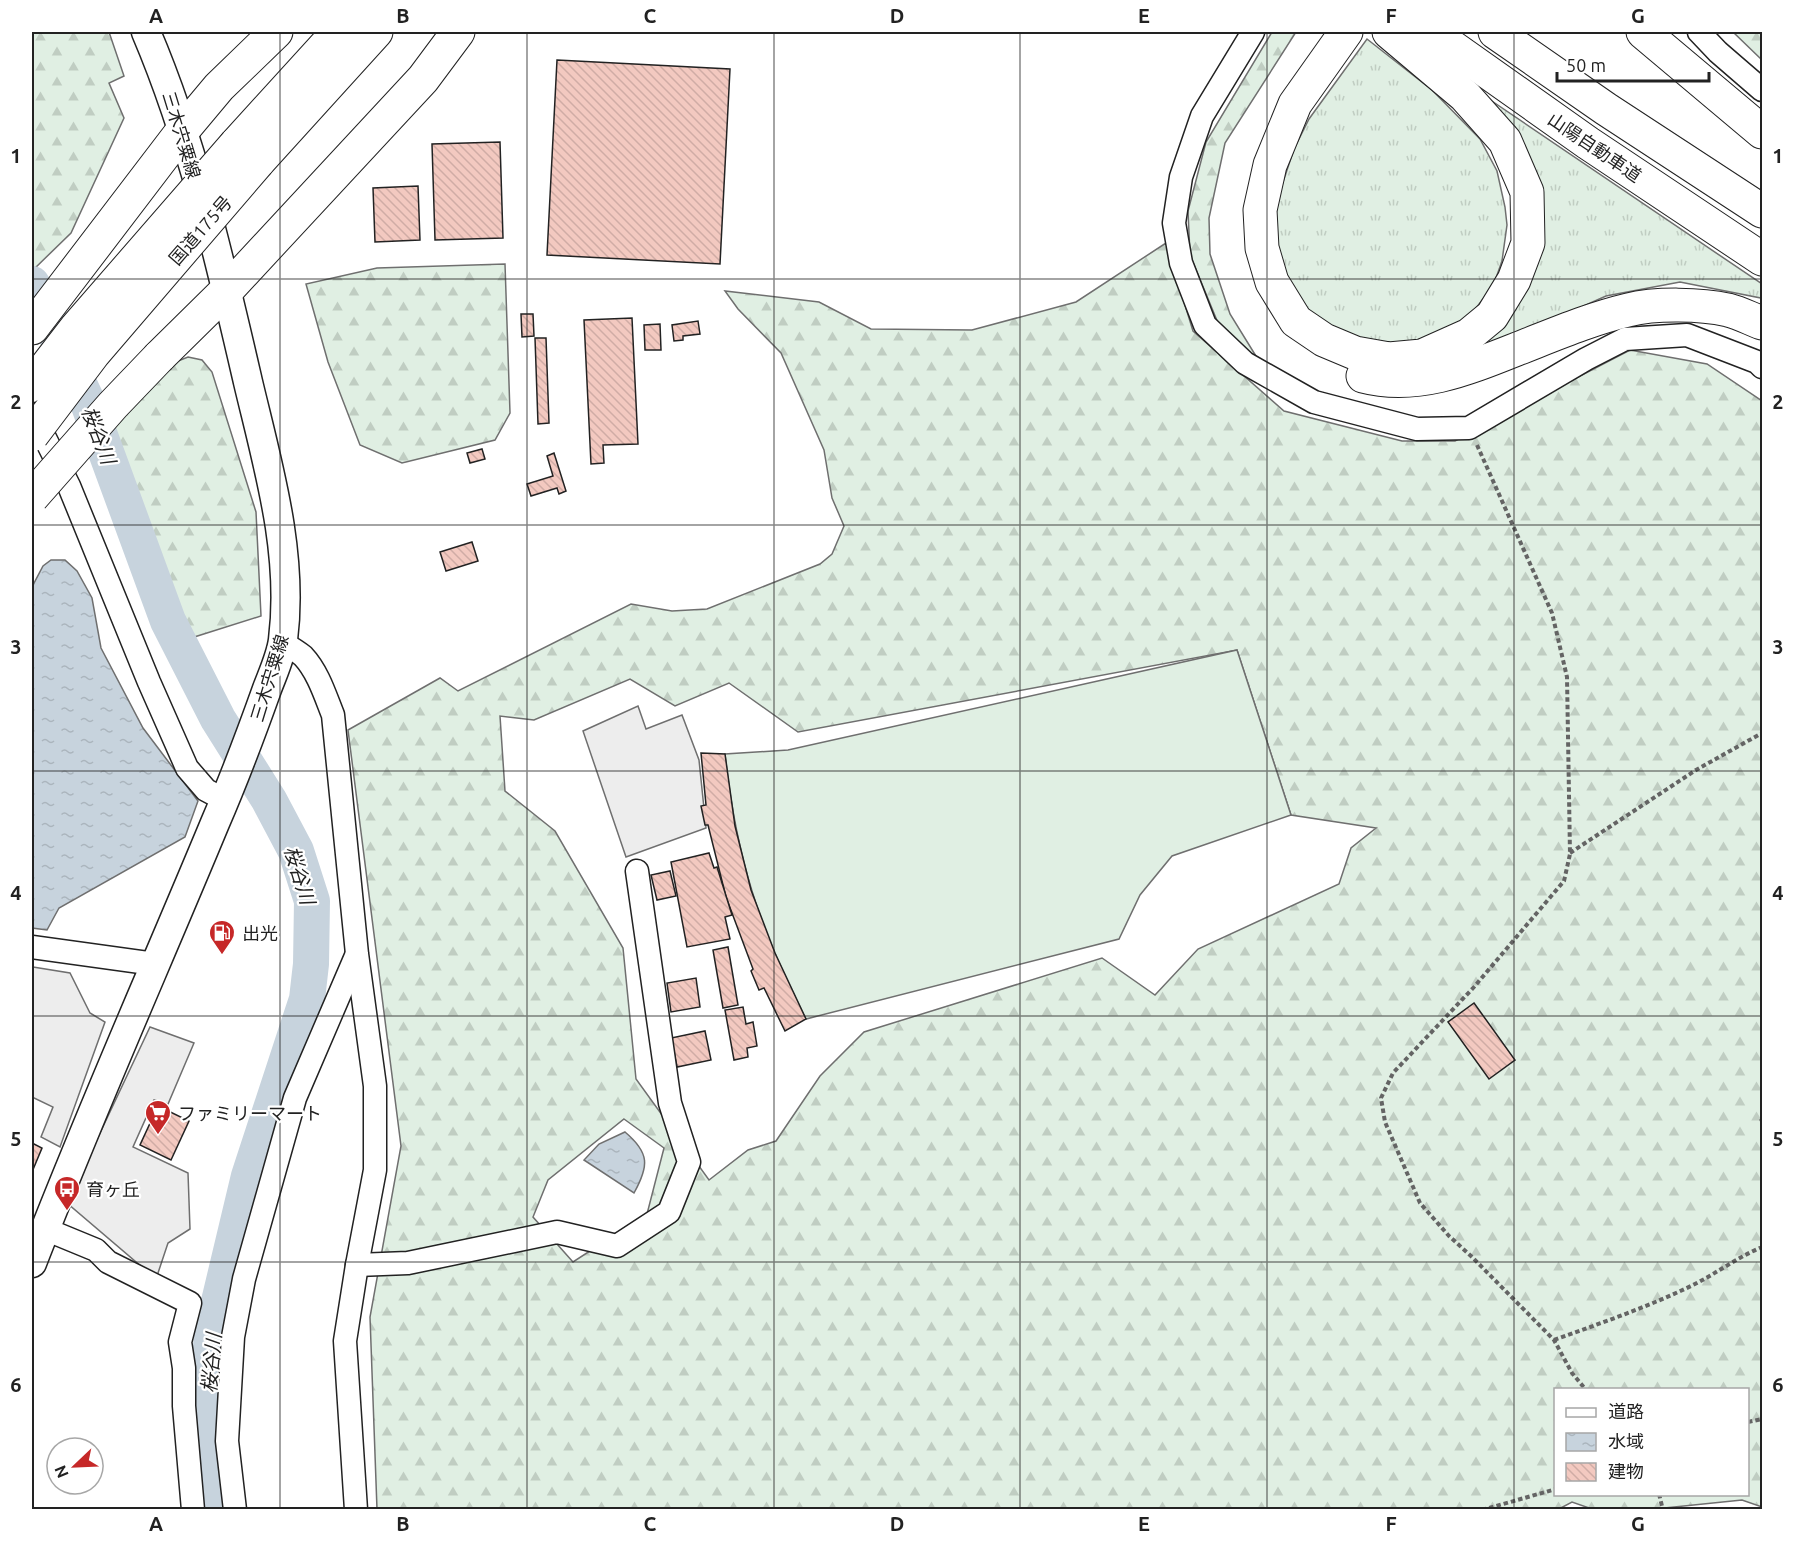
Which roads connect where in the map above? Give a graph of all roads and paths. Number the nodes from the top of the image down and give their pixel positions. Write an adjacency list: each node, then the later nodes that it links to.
1 (146, 32): 15 (main road, 三木宍粟線)
2 (276, 32): 15 (highway)
3 (338, 32): 17 (highway, 国道175号)
4 (376, 32): 17 (highway, 国道175号)
5 (458, 32): 20 (highway)
6 (1253, 32): 26 (street)
7 (1322, 32): 21 (highway)
8 (1346, 32): 9 (highway)
9 (1389, 32)
10 (1431, 32): 19 (highway, 山陽自動車道)
11 (1494, 32): 18 (highway)
12 (1643, 32): 16 (highway)
13 (1699, 32): 14 (street)
14 (1762, 90)
15 (183, 130): 20 (main road, 三木宍粟線); 22 (highway)
16 (1762, 132)
17 (247, 153): 24 (highway, 国道175号, bridge); 27 (highway, 国道175号, bridge)
18 (1762, 211)
19 (1762, 259)
20 (227, 290): 28 (highway, bridge); 29 (main road, 三木宍粟線)
21 (1762, 322)
22 (32, 328)
23 (1762, 367): 26 (street)
24 (32, 385)
25 (32, 410): 31 (street)
26 (1469, 428): 32 (path)
27 (32, 435)
28 (32, 497)
29 (283, 643): 31 (main road, 三木宍粟線); 35 (street)
30 (1762, 733): 32 (path)
31 (227, 793): 36 (main road, 三木宍粟線)
32 (1569, 854): 41 (path)
33 (637, 871): 40 (street)
34 (32, 946): 36 (street)
35 (357, 954): 40 (street); 45 (street)
36 (155, 964): 37 (main road, 三木宍粟線)
37 (45, 1229): 39 (main road, 三木宍粟線); 44 (street)
38 (1762, 1247): 41 (path)
39 (32, 1263)
40 (357, 1265): 46 (street)
41 (1554, 1340): 42 (path)
42 (1585, 1388)
43 (1554, 1490): 47 (path)
44 (193, 1509)
45 (235, 1509)
46 (356, 1509)
47 (1482, 1509)

